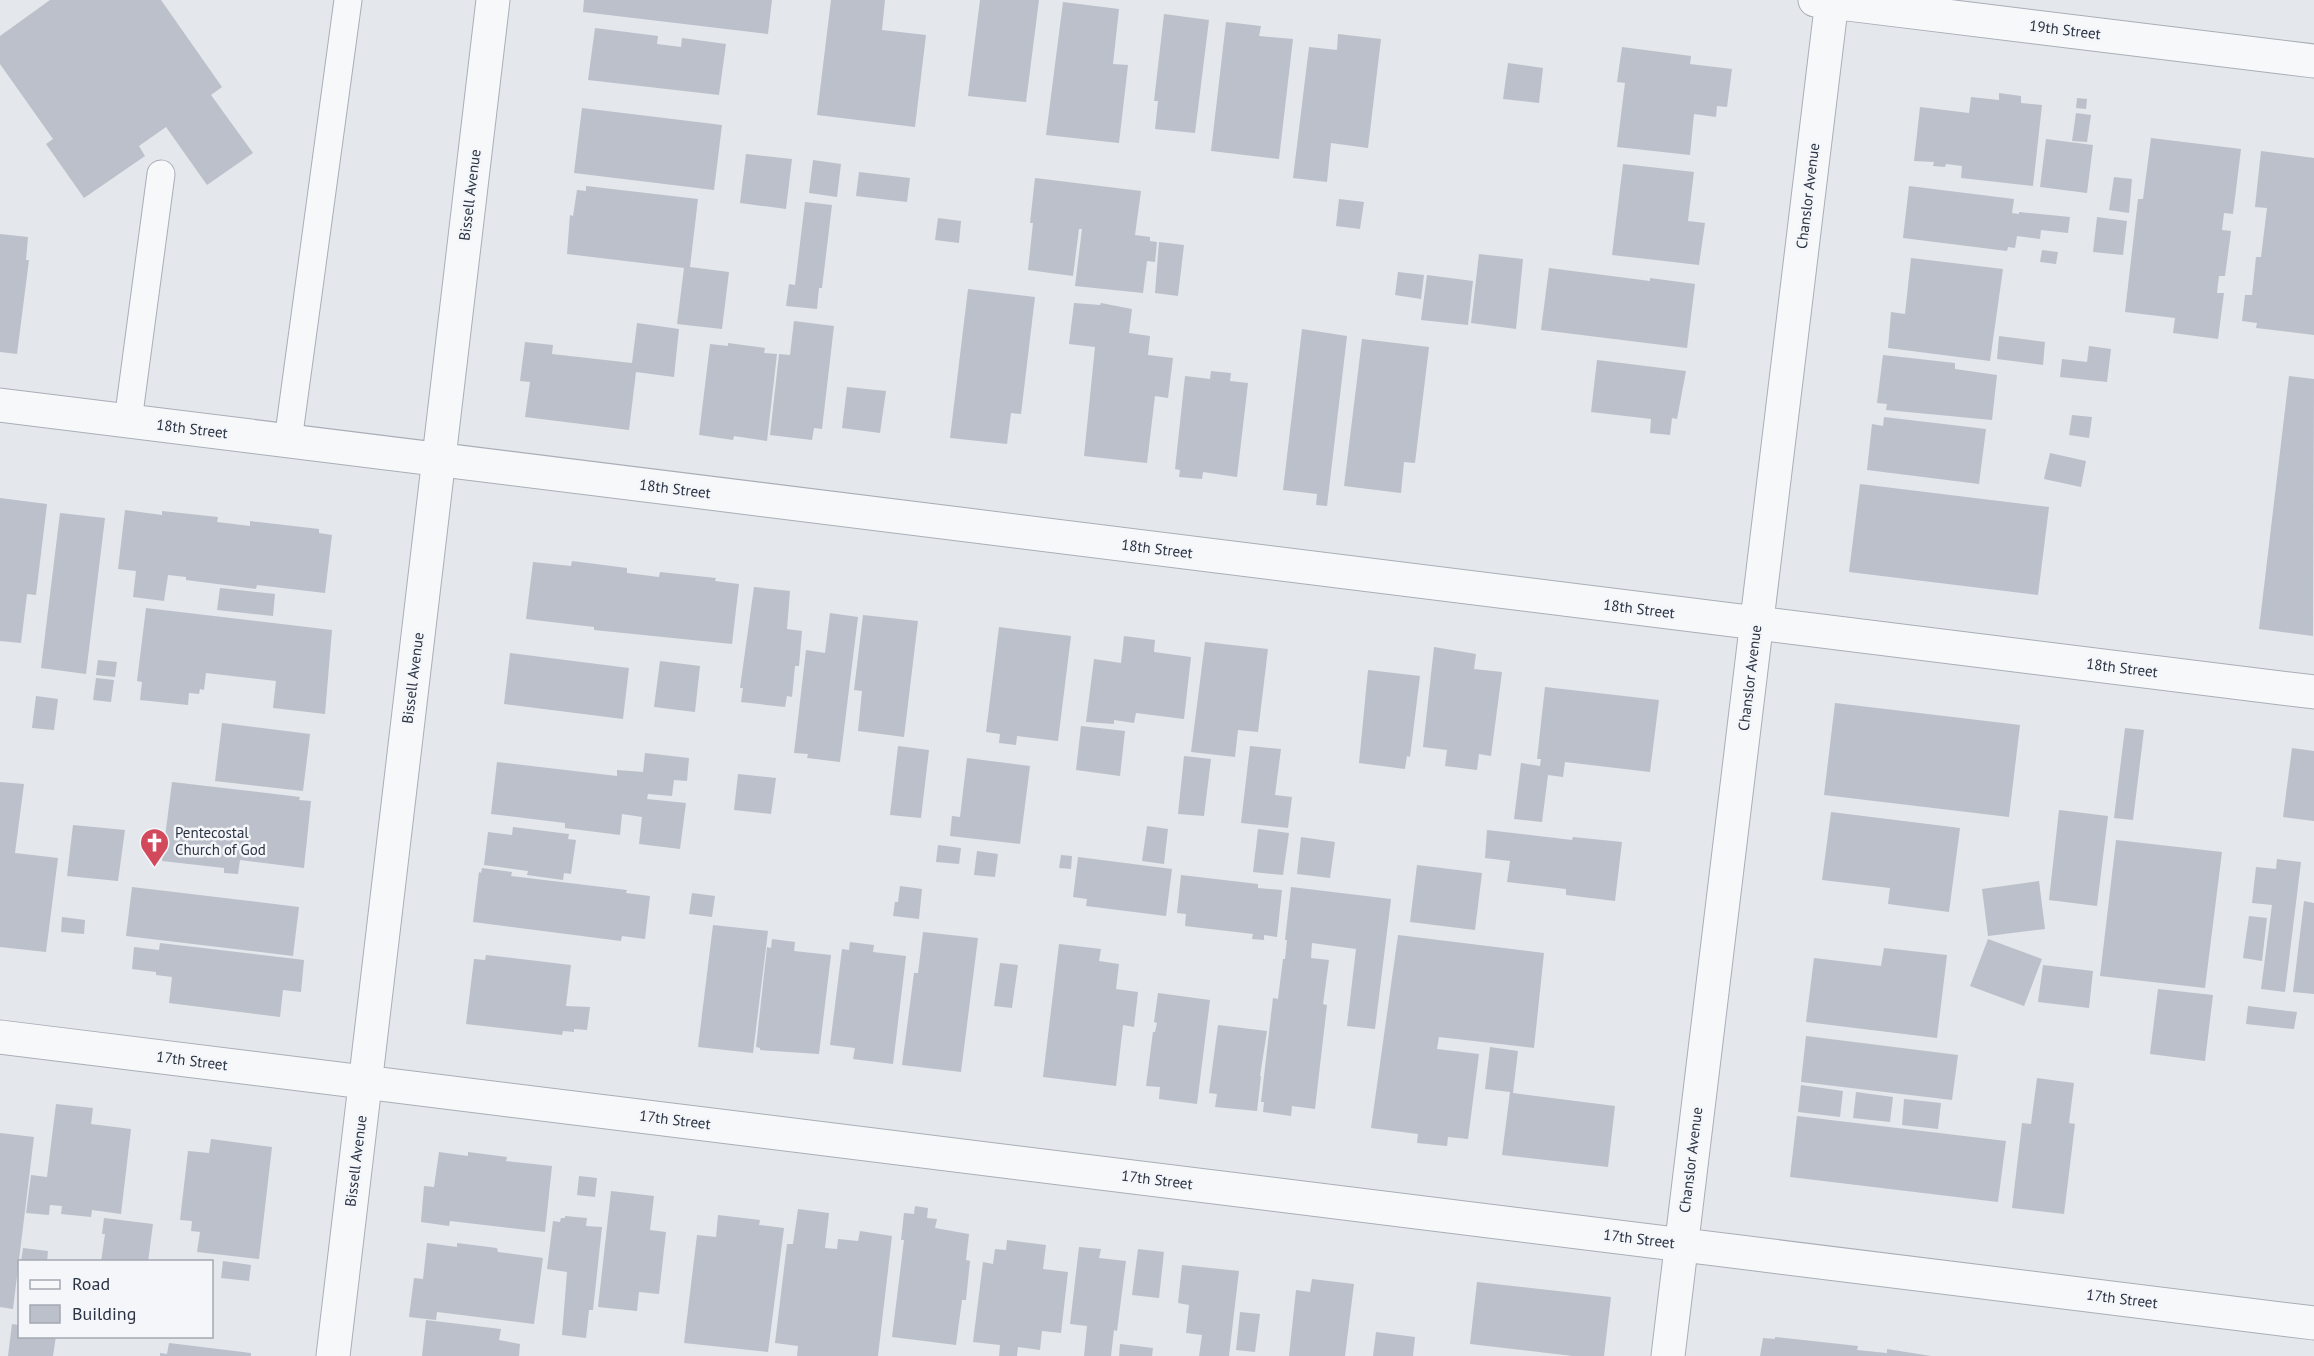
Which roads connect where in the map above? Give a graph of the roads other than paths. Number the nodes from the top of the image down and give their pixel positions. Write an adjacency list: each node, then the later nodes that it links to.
1 (348, 0): 8 (lane)
2 (494, 0): 9 (street, Bissell Avenue)
3 (1826, 1): 4 (street, 19th Street); 10 (street, Chanslor Avenue)
4 (2314, 61)
5 (161, 174): 7 (lane)
6 (0, 405): 7 (street, 18th Street)
7 (128, 421): 8 (street, 18th Street)
8 (288, 441): 9 (street, 18th Street)
9 (439, 460): 10 (street, 18th Street); 13 (street, Bissell Avenue)
10 (1757, 623): 11 (street, 18th Street); 14 (street, Chanslor Avenue)
11 (2314, 692)
12 (0, 1037): 13 (street, 17th Street)
13 (366, 1082): 14 (street, 17th Street); 16 (street, Bissell Avenue)
14 (1681, 1244): 15 (street, 17th Street); 17 (street, Chanslor Avenue)
15 (2314, 1323)
16 (333, 1356)
17 (1668, 1356)

